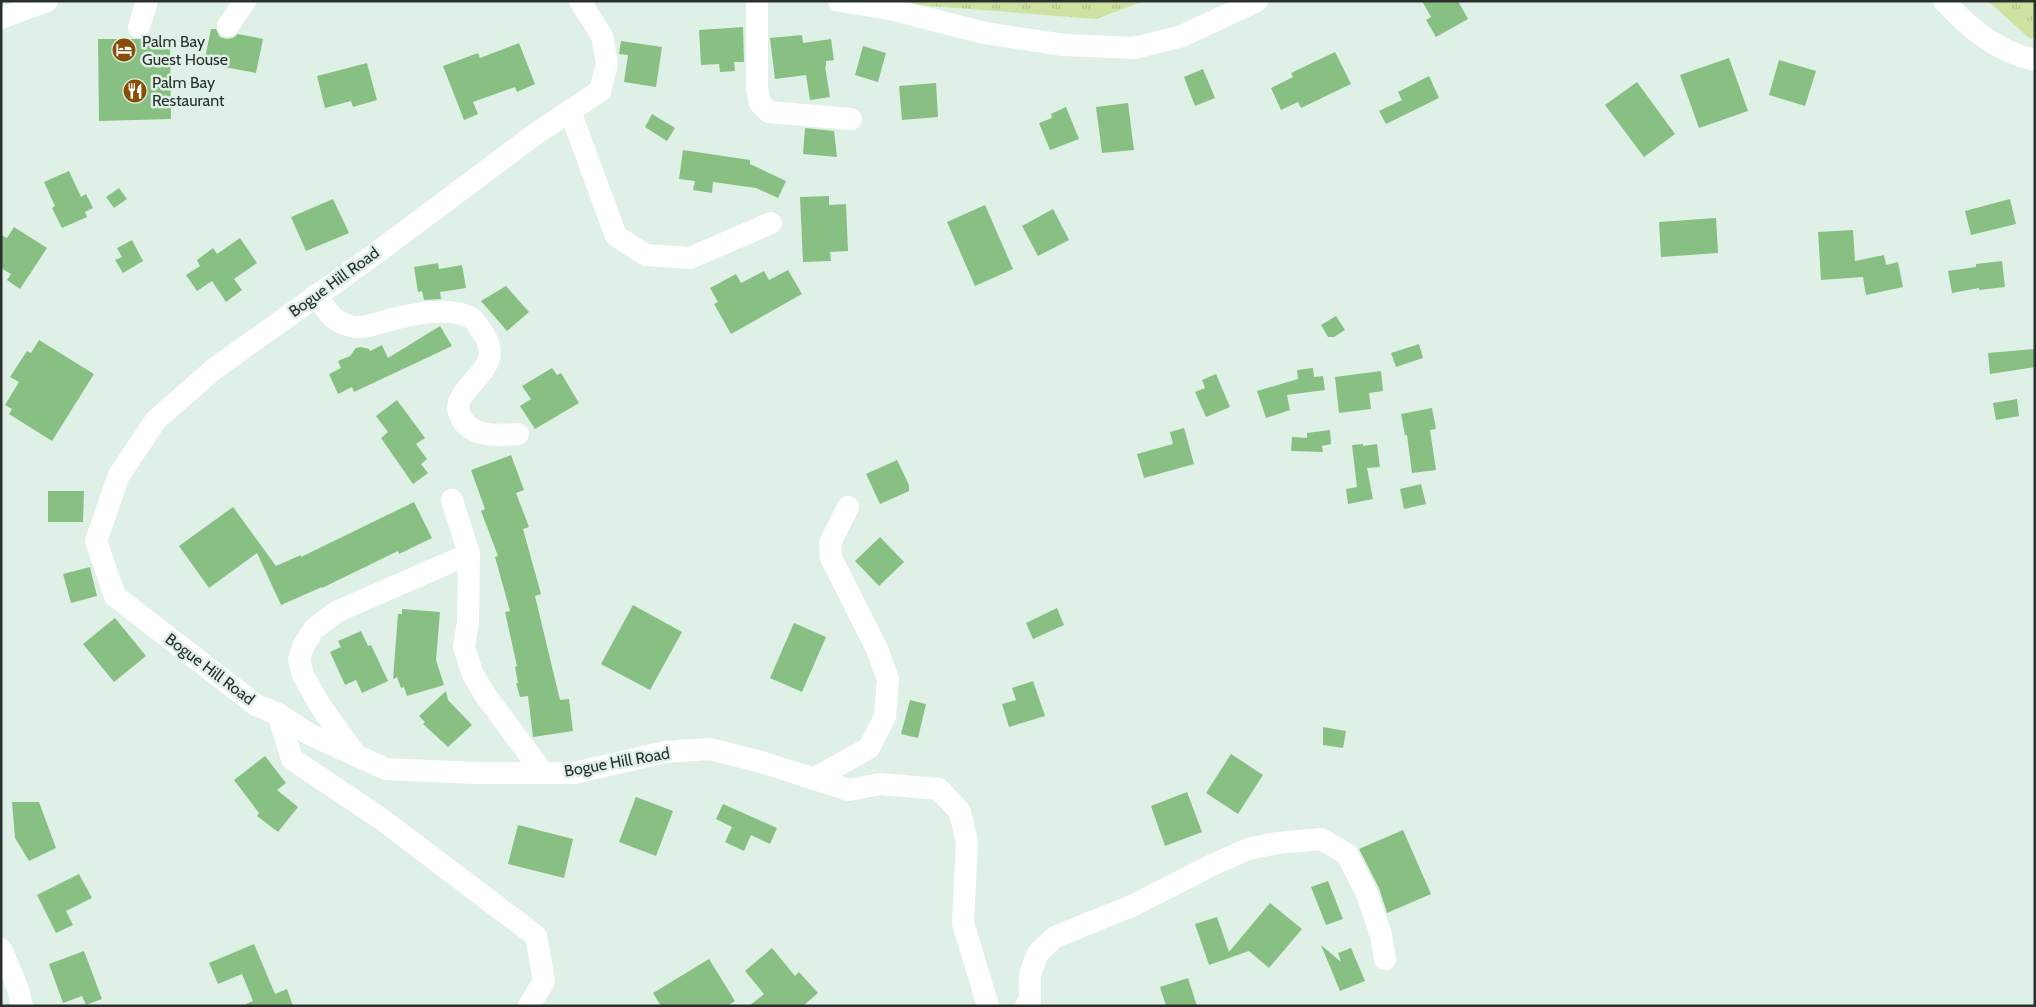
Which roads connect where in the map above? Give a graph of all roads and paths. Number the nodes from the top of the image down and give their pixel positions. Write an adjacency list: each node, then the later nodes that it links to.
1 (47, 1): 9 (street)
2 (146, 1): 11 (street)
3 (245, 1): 10 (street)
4 (580, 1): 13 (street, Bogue Hill Road)
5 (757, 1): 14 (street)
6 (840, 1): 7 (street)
7 (1257, 1)
8 (1944, 1): 12 (street)
9 (1, 18)
10 (228, 26)
11 (139, 27)
12 (2035, 60)
13 (570, 111): 15 (street); 16 (street, Bogue Hill Road)
14 (851, 119)
15 (771, 223)
16 (316, 296): 17 (street); 21 (street, Bogue Hill Road)
17 (518, 434)
18 (452, 500): 20 (street)
19 (848, 507): 24 (street)
20 (469, 554): 22 (street); 23 (street)
21 (278, 714): 22 (street, Bogue Hill Road); 28 (street)
22 (356, 755): 23 (street, Bogue Hill Road)
23 (543, 773): 24 (street, Bogue Hill Road)
24 (813, 779): 29 (street, Bogue Hill Road)
25 (1, 949): 27 (street)
26 (1385, 959): 30 (street)
27 (22, 1006)
28 (530, 1006)
29 (988, 1006)
30 (1026, 1006)

